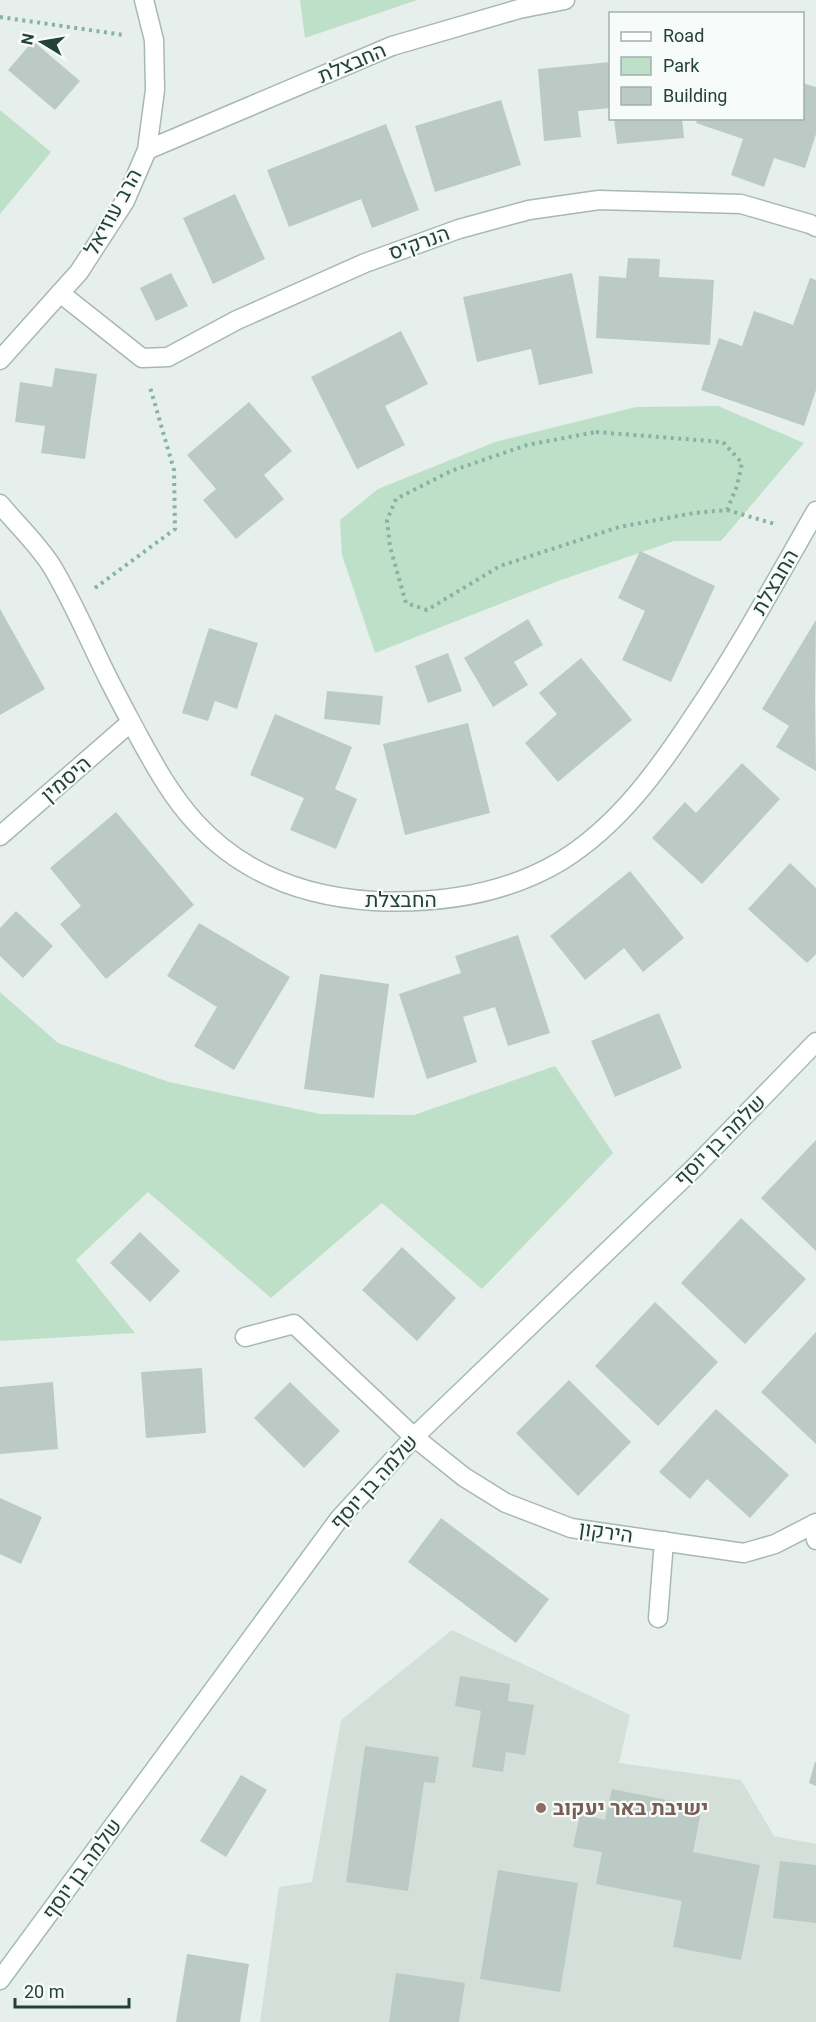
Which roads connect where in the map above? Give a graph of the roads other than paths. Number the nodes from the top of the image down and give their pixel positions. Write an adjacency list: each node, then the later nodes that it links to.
1 (144, 0): 3 (street, הרב עוזיאל)
2 (565, 0): 3 (street, החבצלת)
3 (147, 150): 5 (street, הרב עוזיאל)
4 (816, 227): 5 (street, הנרקיס)
5 (60, 293): 6 (street, הרב עוזיאל)
6 (0, 360)
7 (0, 504): 9 (street, החבצלת)
8 (816, 511): 9 (street, החבצלת)
9 (131, 722): 10 (street, היסמין)
10 (0, 836)
11 (816, 1041): 13 (street, שלמה בן יוסף)
12 (245, 1337): 13 (street, הירקון)
13 (414, 1437): 15 (street, הירקון); 17 (street, שלמה בן יוסף)
14 (815, 1529): 15 (street, הירקון)
15 (664, 1541): 16 (street)
16 (658, 1618)
17 (0, 1980)

